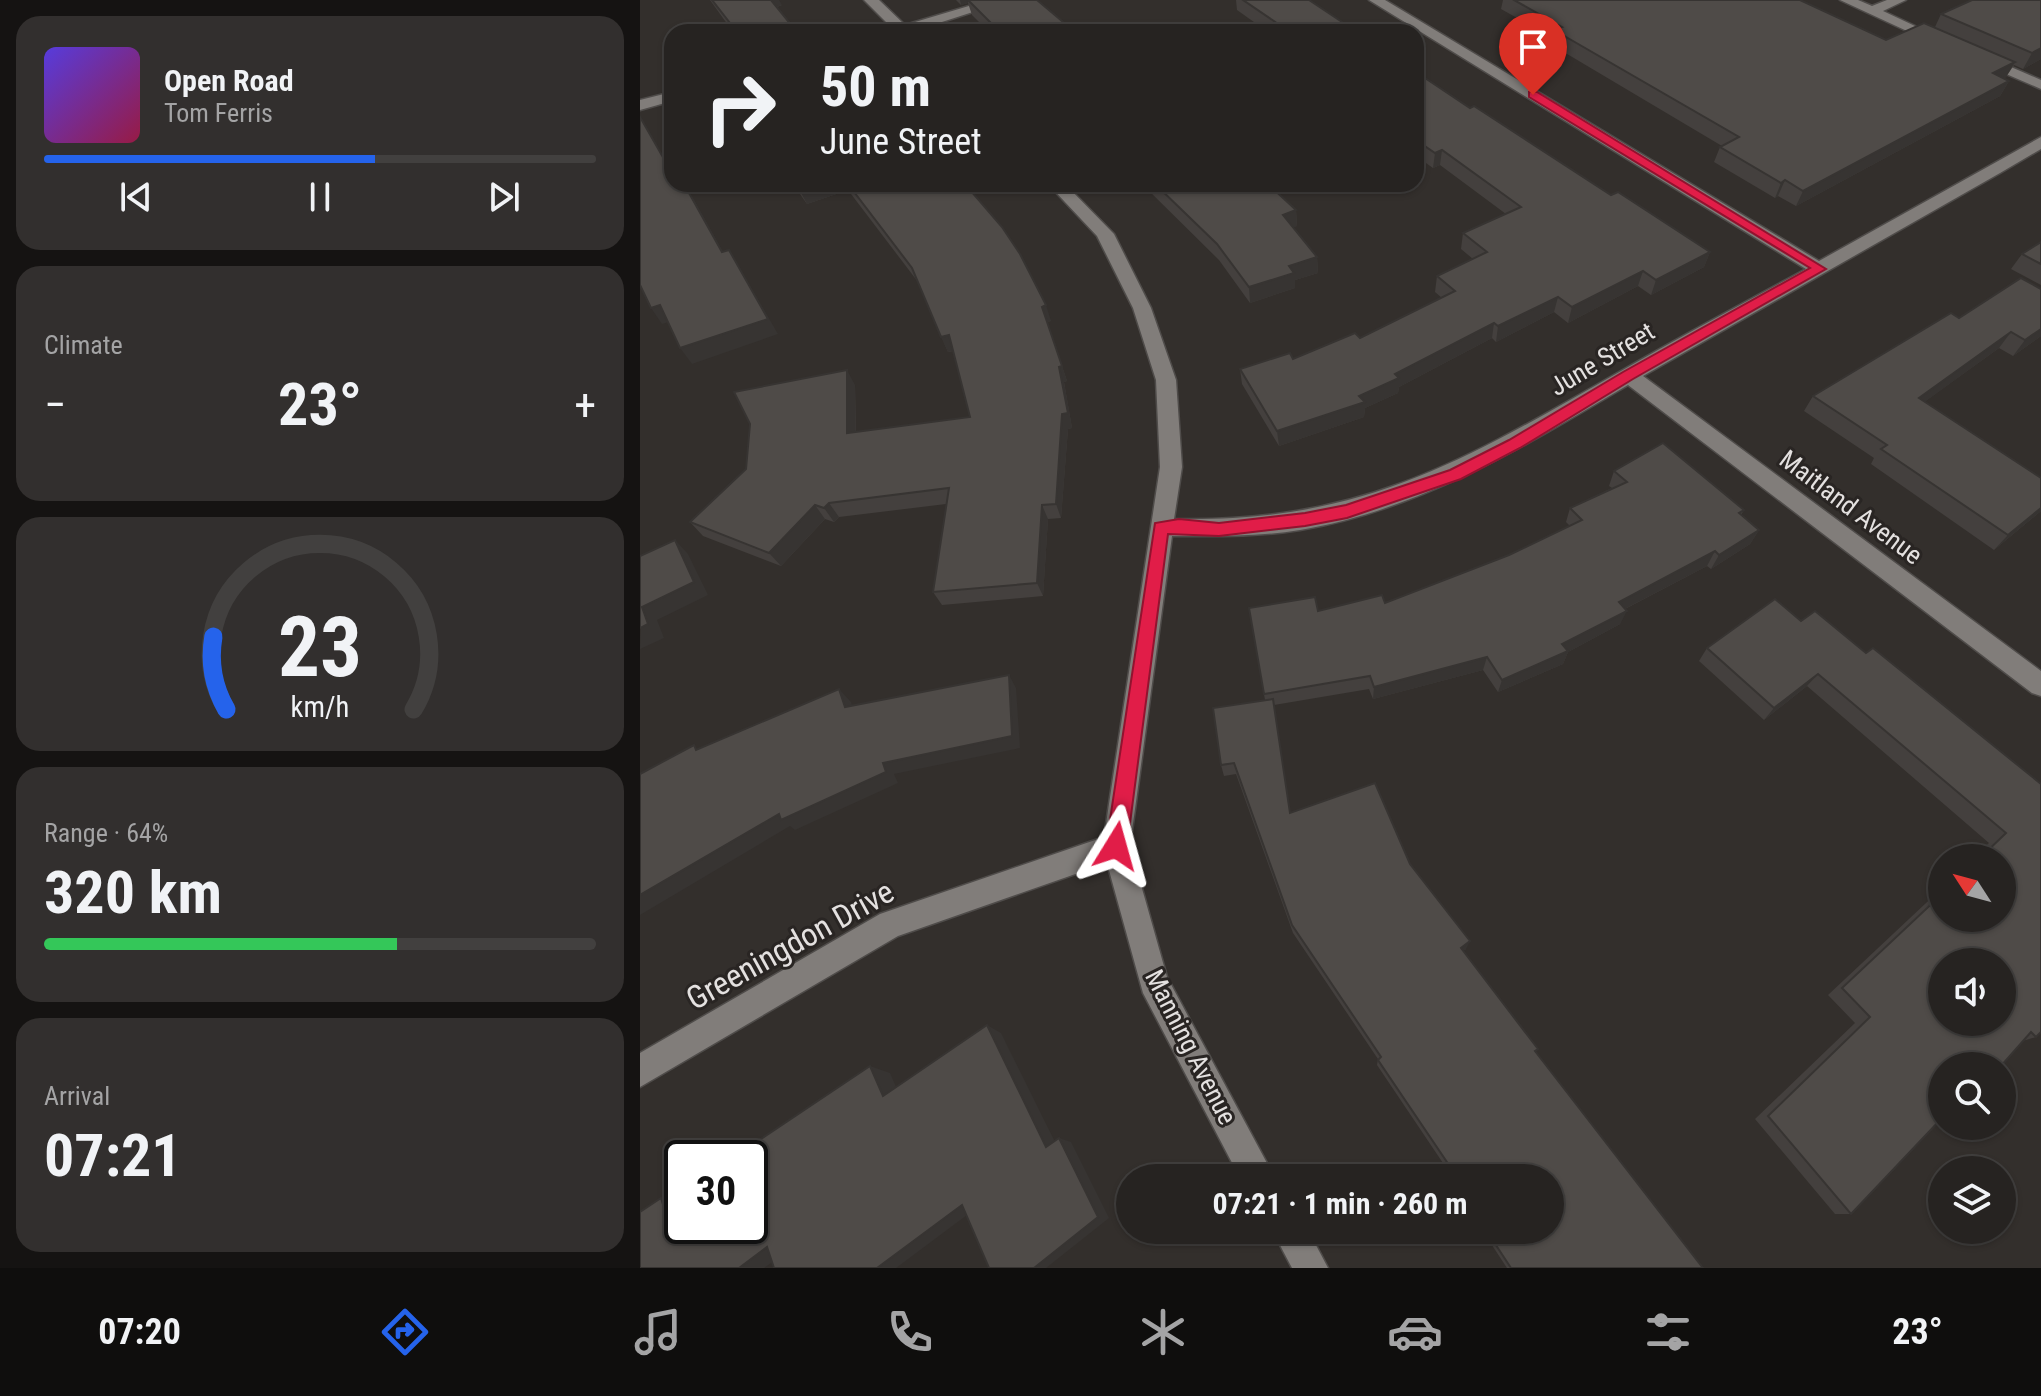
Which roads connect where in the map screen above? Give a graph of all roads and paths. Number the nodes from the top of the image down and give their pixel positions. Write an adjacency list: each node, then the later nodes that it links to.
1 (871, 0): 7 (street)
2 (1003, 0): 8 (street)
3 (1376, 0): 9 (street)
4 (1847, 0): 6 (street)
5 (1899, 0): 6 (street)
6 (1872, 11): 11 (street)
7 (894, 24)
8 (924, 24)
9 (1416, 24)
10 (1424, 29): 16 (street)
11 (2041, 85)
12 (664, 98): 13 (street)
13 (640, 105)
14 (2041, 142): 16 (street, June Street)
15 (1064, 192): 18 (street, Manning Avenue)
16 (1819, 269): 17 (street, June Street)
17 (1628, 375): 18 (street, June Street); 19 (street, Maitland Avenue)
18 (1161, 528): 20 (street, Manning Avenue)
19 (2041, 685)
20 (1116, 846): 21 (street, Greeningdon Drive); 22 (street, Manning Avenue)
21 (640, 1071)
22 (1251, 1164)
23 (1297, 1244): 24 (street)
24 (1311, 1268)

